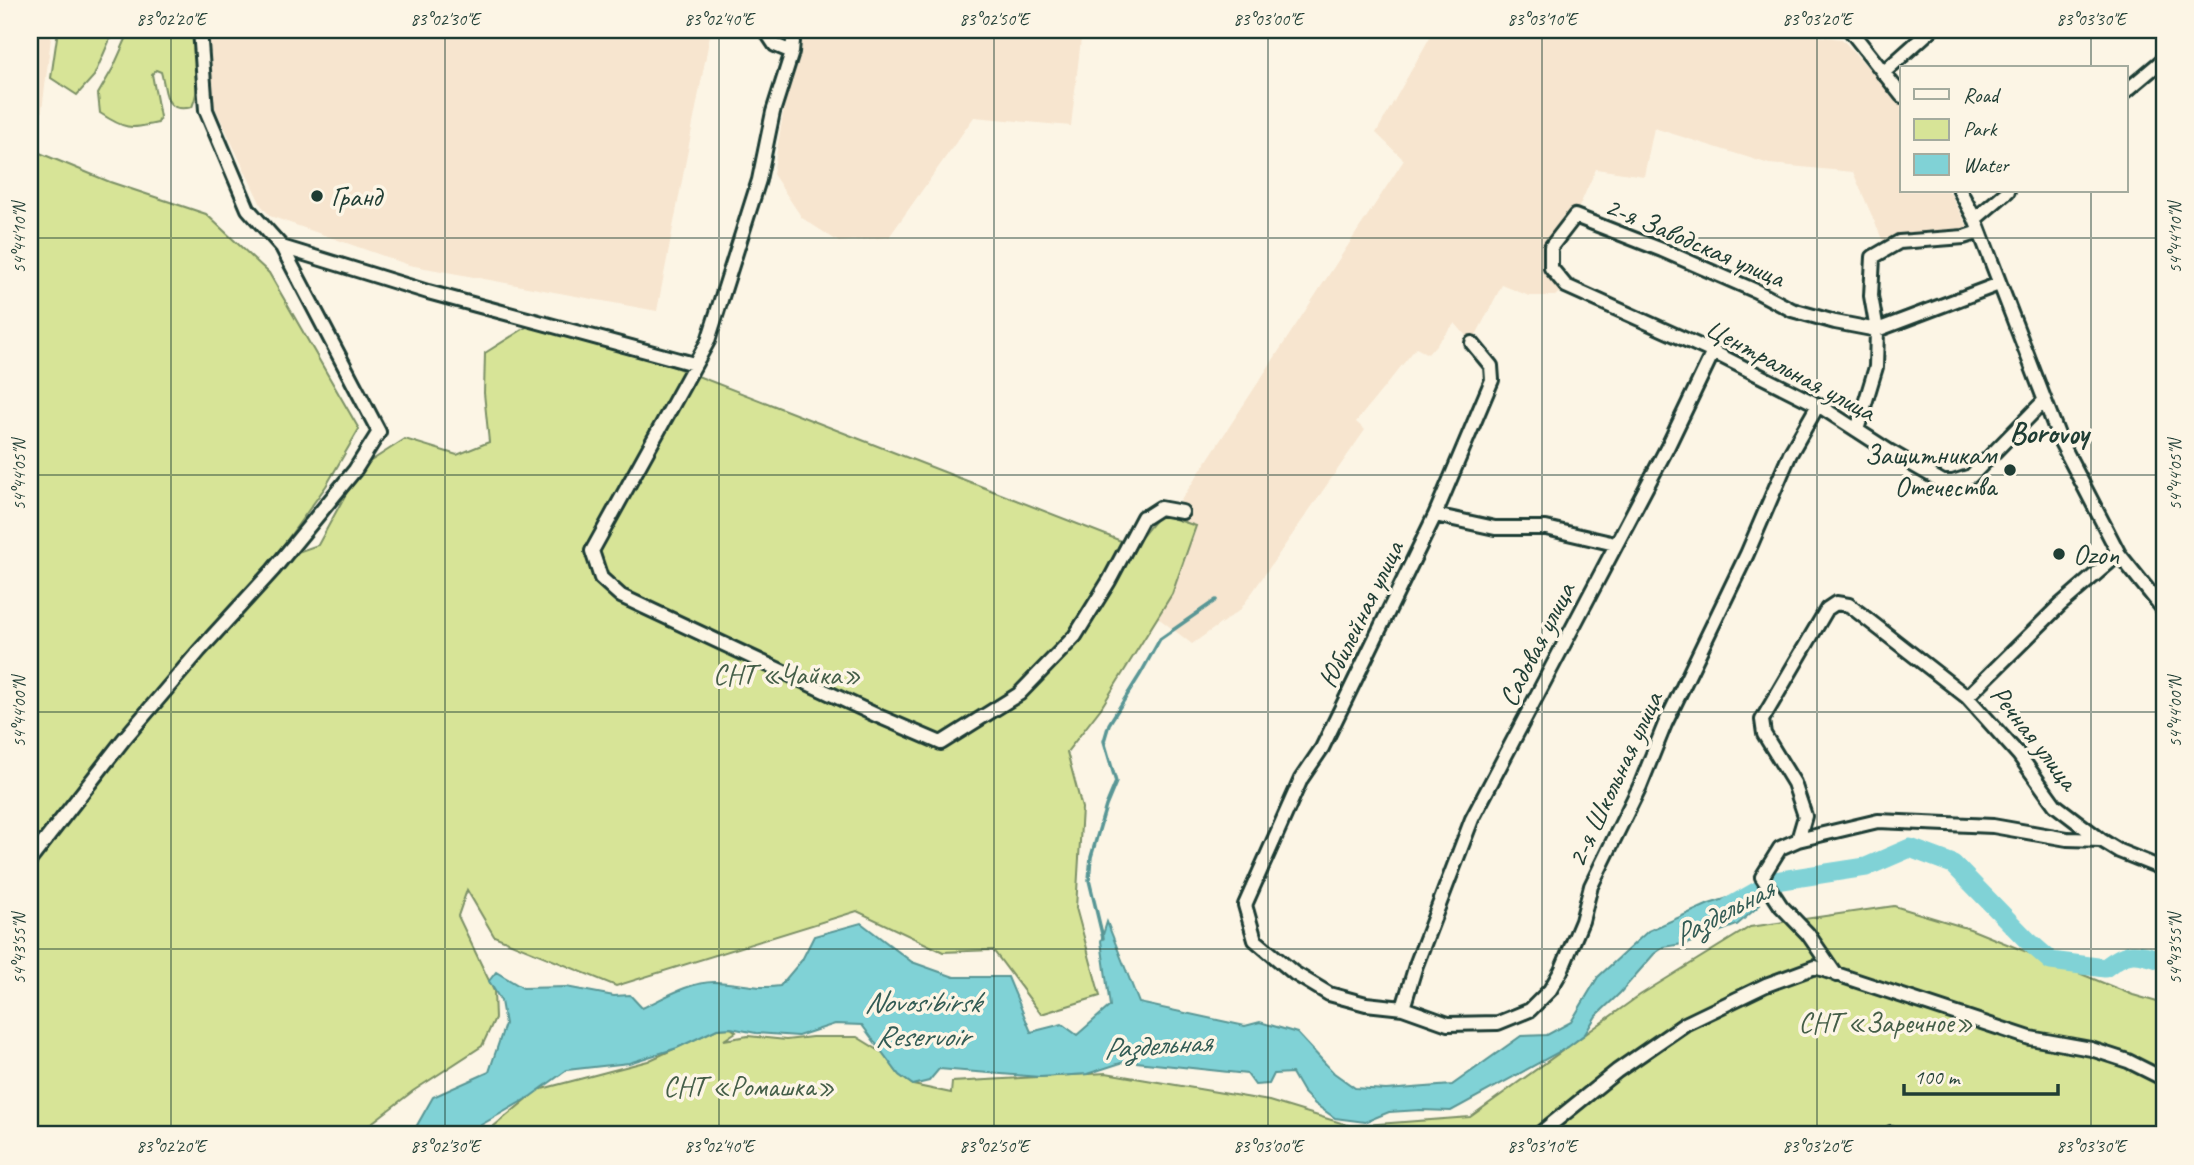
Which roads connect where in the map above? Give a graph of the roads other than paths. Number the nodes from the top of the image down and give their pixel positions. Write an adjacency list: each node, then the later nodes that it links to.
1 (200, 30): 14 (street)
2 (770, 30): 6 (street)
3 (794, 30): 6 (street)
4 (1850, 30): 8 (street)
5 (1931, 30): 8 (street)
6 (792, 52): 20 (street)
7 (2164, 59): 9 (street)
8 (1883, 73): 10 (street)
9 (2128, 90)
10 (1900, 94)
11 (1960, 192): 13 (street)
12 (2007, 192): 13 (street)
13 (1977, 225): 15 (street); 17 (street)
14 (282, 247): 20 (street); 32 (street)
15 (1999, 284): 17 (street); 21 (street)
16 (1566, 286): 17 (street, 2-я Заводская улица); 19 (street, Центральная улица)
17 (1877, 330): 23 (street)
18 (1472, 343): 25 (street, Юбилейная улица)
19 (1713, 352): 22 (street, Центральная улица); 26 (street, Садовая улица)
20 (694, 364): 24 (street)
21 (2044, 401): 23 (street, Центральная улица); 27 (street)
22 (1818, 405): 23 (street, Центральная улица); 36 (street, 2-я Школьная улица)
23 (1857, 430)
24 (1182, 512)
25 (1434, 515): 26 (street); 34 (street, Юбилейная улица)
26 (1615, 544): 36 (street, Садовая улица)
27 (2119, 554): 28 (street); 29 (street, Речная улица)
28 (2164, 610)
29 (1968, 697): 30 (street); 31 (street, Речная улица)
30 (1798, 840): 31 (street); 35 (street)
31 (2101, 840): 33 (street, Речная улица)
32 (30, 860)
33 (2164, 869)
34 (1245, 905): 36 (street, 2-я Школьная улица)
35 (1836, 975): 37 (street); 38 (street)
36 (1403, 1008)
37 (2164, 1079)
38 (1538, 1135)

